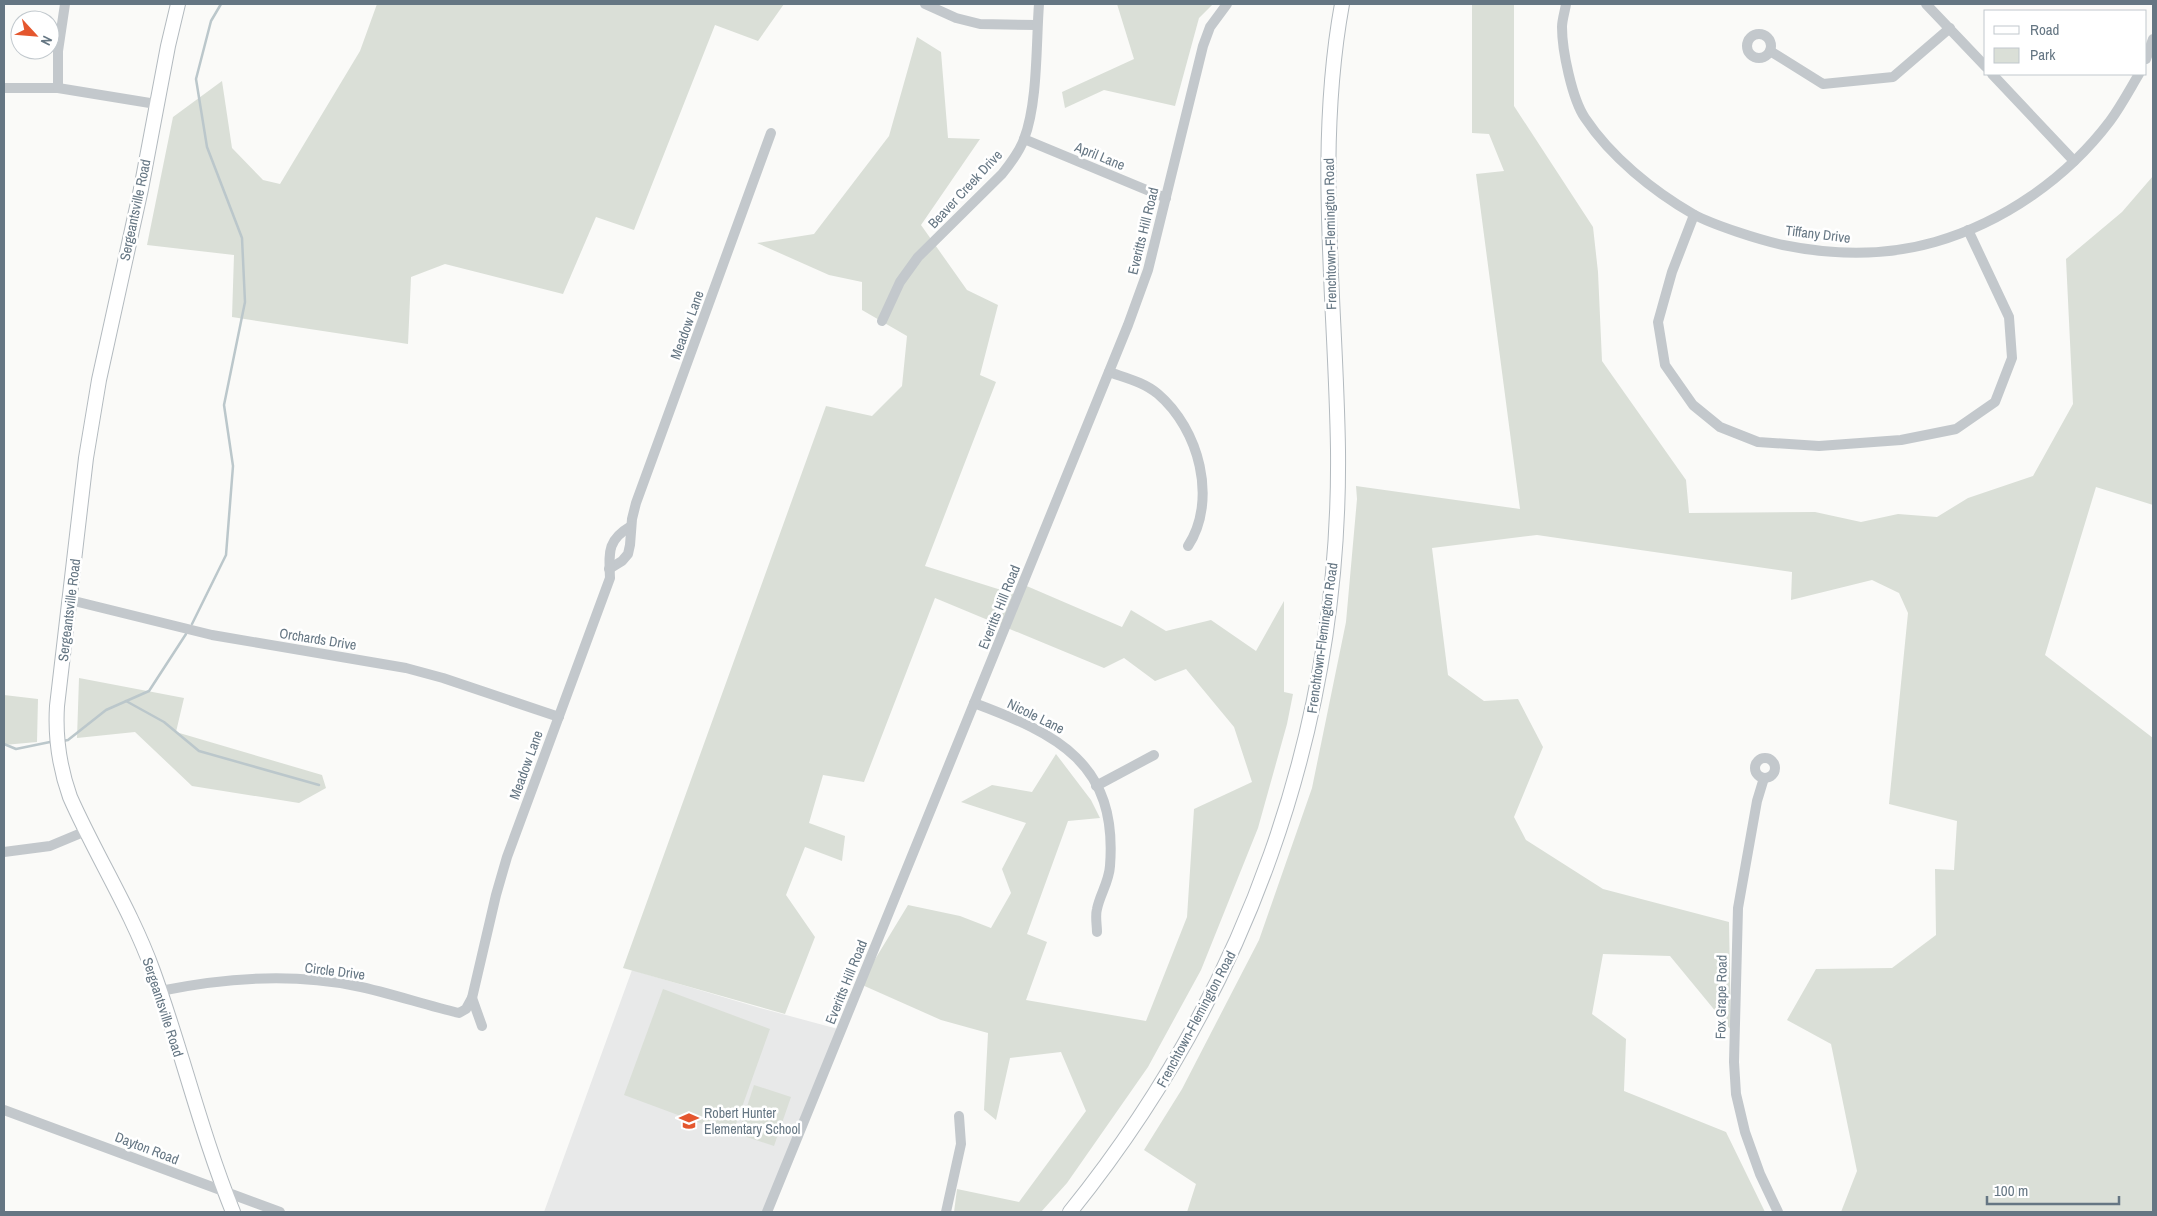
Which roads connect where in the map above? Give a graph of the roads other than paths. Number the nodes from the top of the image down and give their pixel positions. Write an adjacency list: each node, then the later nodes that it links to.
1 (65, 4): 18 (street)
2 (178, 4): 19 (main road, Sergeantsville Road)
3 (925, 4): 9 (street)
4 (1039, 4): 9 (street, Beaver Creek Drive)
5 (1227, 4): 23 (street, Everitts Hill Road)
6 (1342, 4): 50 (main road, Frenchtown-Flemington Road)
7 (1566, 4): 24 (street, Tiffany Drive)
8 (1926, 4): 10 (street)
9 (1037, 25): 21 (street, Beaver Creek Drive)
10 (1950, 28): 12 (street); 14 (street)
11 (2153, 39): 13 (street)
12 (1770, 51)
13 (2147, 56)
14 (1984, 65)
15 (1993, 75): 22 (street)
16 (2138, 75): 22 (street, Tiffany Drive)
17 (4, 88): 18 (street)
18 (58, 88): 19 (street)
19 (156, 104): 31 (main road, Sergeantsville Road)
20 (771, 133): 28 (street, Meadow Lane)
21 (1024, 139): 23 (street, April Lane); 26 (street, Beaver Creek Drive)
22 (2074, 161): 25 (street, Tiffany Drive)
23 (1166, 198): 27 (street, Everitts Hill Road)
24 (1694, 215): 25 (street, Tiffany Drive); 25 (street)
25 (1968, 230)
26 (882, 321)
27 (1109, 372): 29 (street); 32 (street, Everitts Hill Road)
28 (631, 526): 30 (street, Meadow Lane); 30 (street, Meadow Lane)
29 (1188, 546)
30 (609, 569): 33 (street, Meadow Lane)
31 (70, 600): 33 (street, Orchards Drive); 37 (main road, Sergeantsville Road)
32 (974, 703): 36 (street, Nicole Lane); 48 (street, Everitts Hill Road)
33 (559, 717): 41 (street, Meadow Lane)
34 (1154, 755): 36 (street)
35 (1764, 778): 51 (street, Fox Grape Road)
36 (1096, 786): 39 (street, Nicole Lane)
37 (86, 831): 38 (street); 40 (main road, Sergeantsville Road)
38 (4, 852)
39 (1097, 932)
40 (160, 991): 41 (street, Circle Drive); 45 (main road, Sergeantsville Road)
41 (472, 998): 42 (street)
42 (482, 1026)
43 (4, 1110): 45 (street, Dayton Road)
44 (959, 1116): 49 (street)
45 (225, 1193): 46 (main road, Sergeantsville Road); 47 (street, Dayton Road)
46 (232, 1212)
47 (280, 1212)
48 (767, 1212)
49 (946, 1212)
50 (1070, 1212)
51 (1778, 1212)

